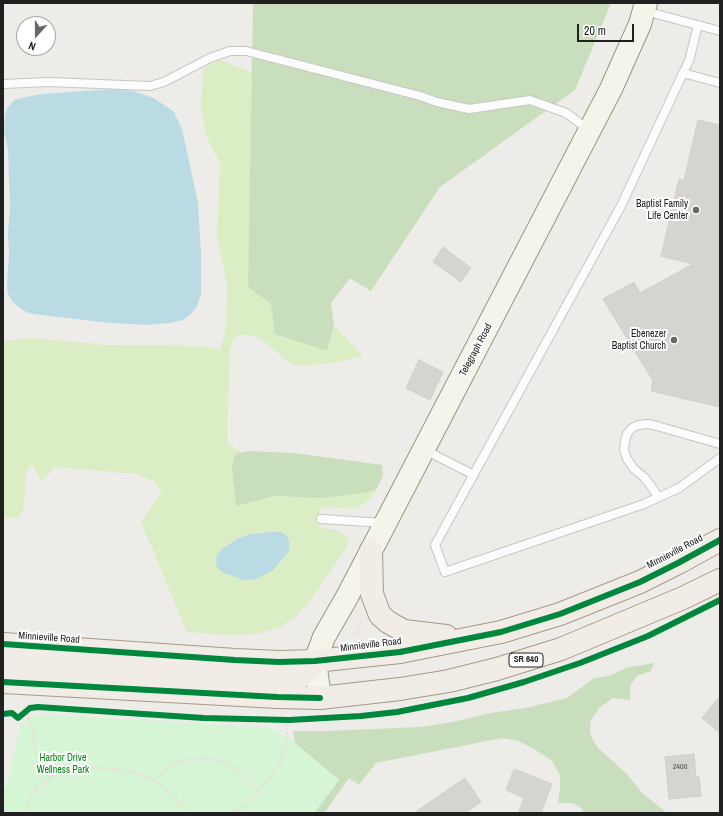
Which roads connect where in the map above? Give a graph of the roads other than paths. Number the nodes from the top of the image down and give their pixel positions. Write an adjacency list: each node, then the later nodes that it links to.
1 (645, 7): 2 (lane); 7 (main road, Telegraph Road)
2 (698, 25): 3 (lane); 4 (lane)
3 (720, 31)
4 (683, 73): 5 (lane); 11 (lane)
5 (720, 83)
6 (3, 84): 7 (lane)
7 (590, 130): 9 (main road, Telegraph Road)
8 (720, 444): 12 (lane)
9 (424, 450): 11 (lane); 14 (main road, Telegraph Road)
10 (720, 458): 12 (lane)
11 (474, 475): 12 (lane)
12 (658, 498)
13 (321, 519): 14 (lane)
14 (385, 524): 16 (main road, Telegraph Road)
15 (720, 540): 18 (main road, Minnieville Road)
16 (371, 550): 18 (main road); 20 (main road, Telegraph Road)
17 (720, 580): 23 (main road, SR 640)
18 (471, 638): 20 (main road, Minnieville Road)
19 (3, 644): 20 (main road, Minnieville Road)
20 (315, 661): 21 (main road); 23 (main road, Telegraph Road)
21 (3, 665)
22 (3, 682): 23 (main road, SR 640)
23 (320, 698)

